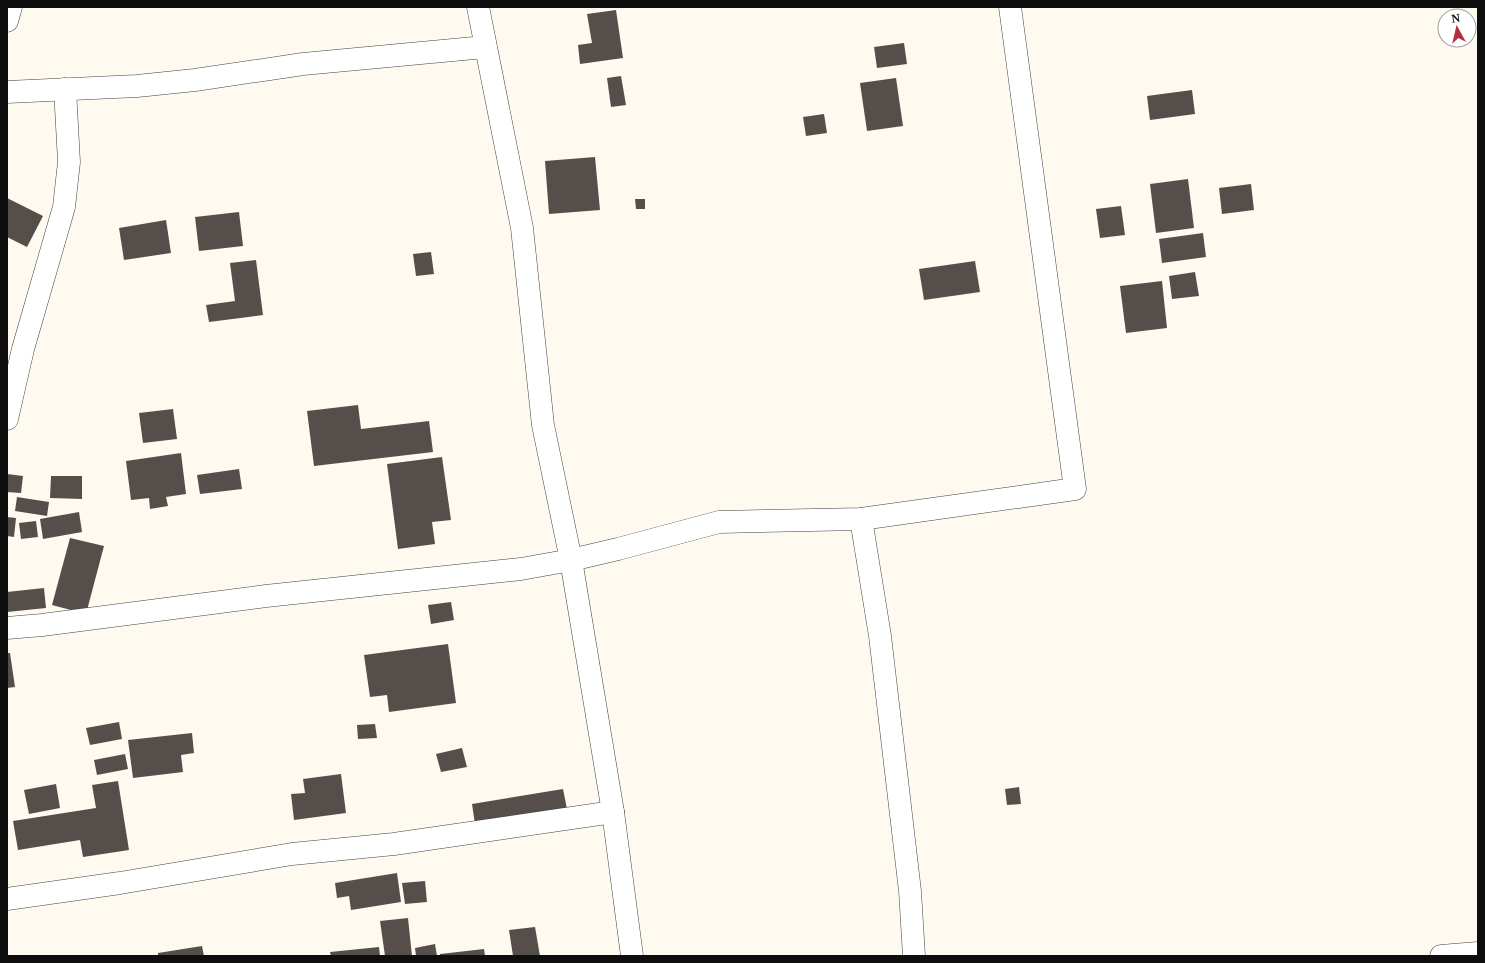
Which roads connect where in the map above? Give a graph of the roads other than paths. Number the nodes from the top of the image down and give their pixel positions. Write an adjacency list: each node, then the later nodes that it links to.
1 (11, 7): 4 (street)
2 (478, 7): 5 (street)
3 (1010, 7): 9 (street)
4 (7, 21)
5 (485, 47): 6 (street); 10 (street)
6 (65, 89): 7 (street); 8 (street)
7 (7, 92)
8 (7, 418)
9 (861, 519): 10 (street); 16 (street)
10 (571, 560): 11 (street); 12 (street)
11 (7, 628)
12 (613, 812): 13 (street); 15 (street)
13 (7, 899)
14 (1478, 953): 17 (street)
15 (632, 956)
16 (914, 956)
17 (1441, 956)

